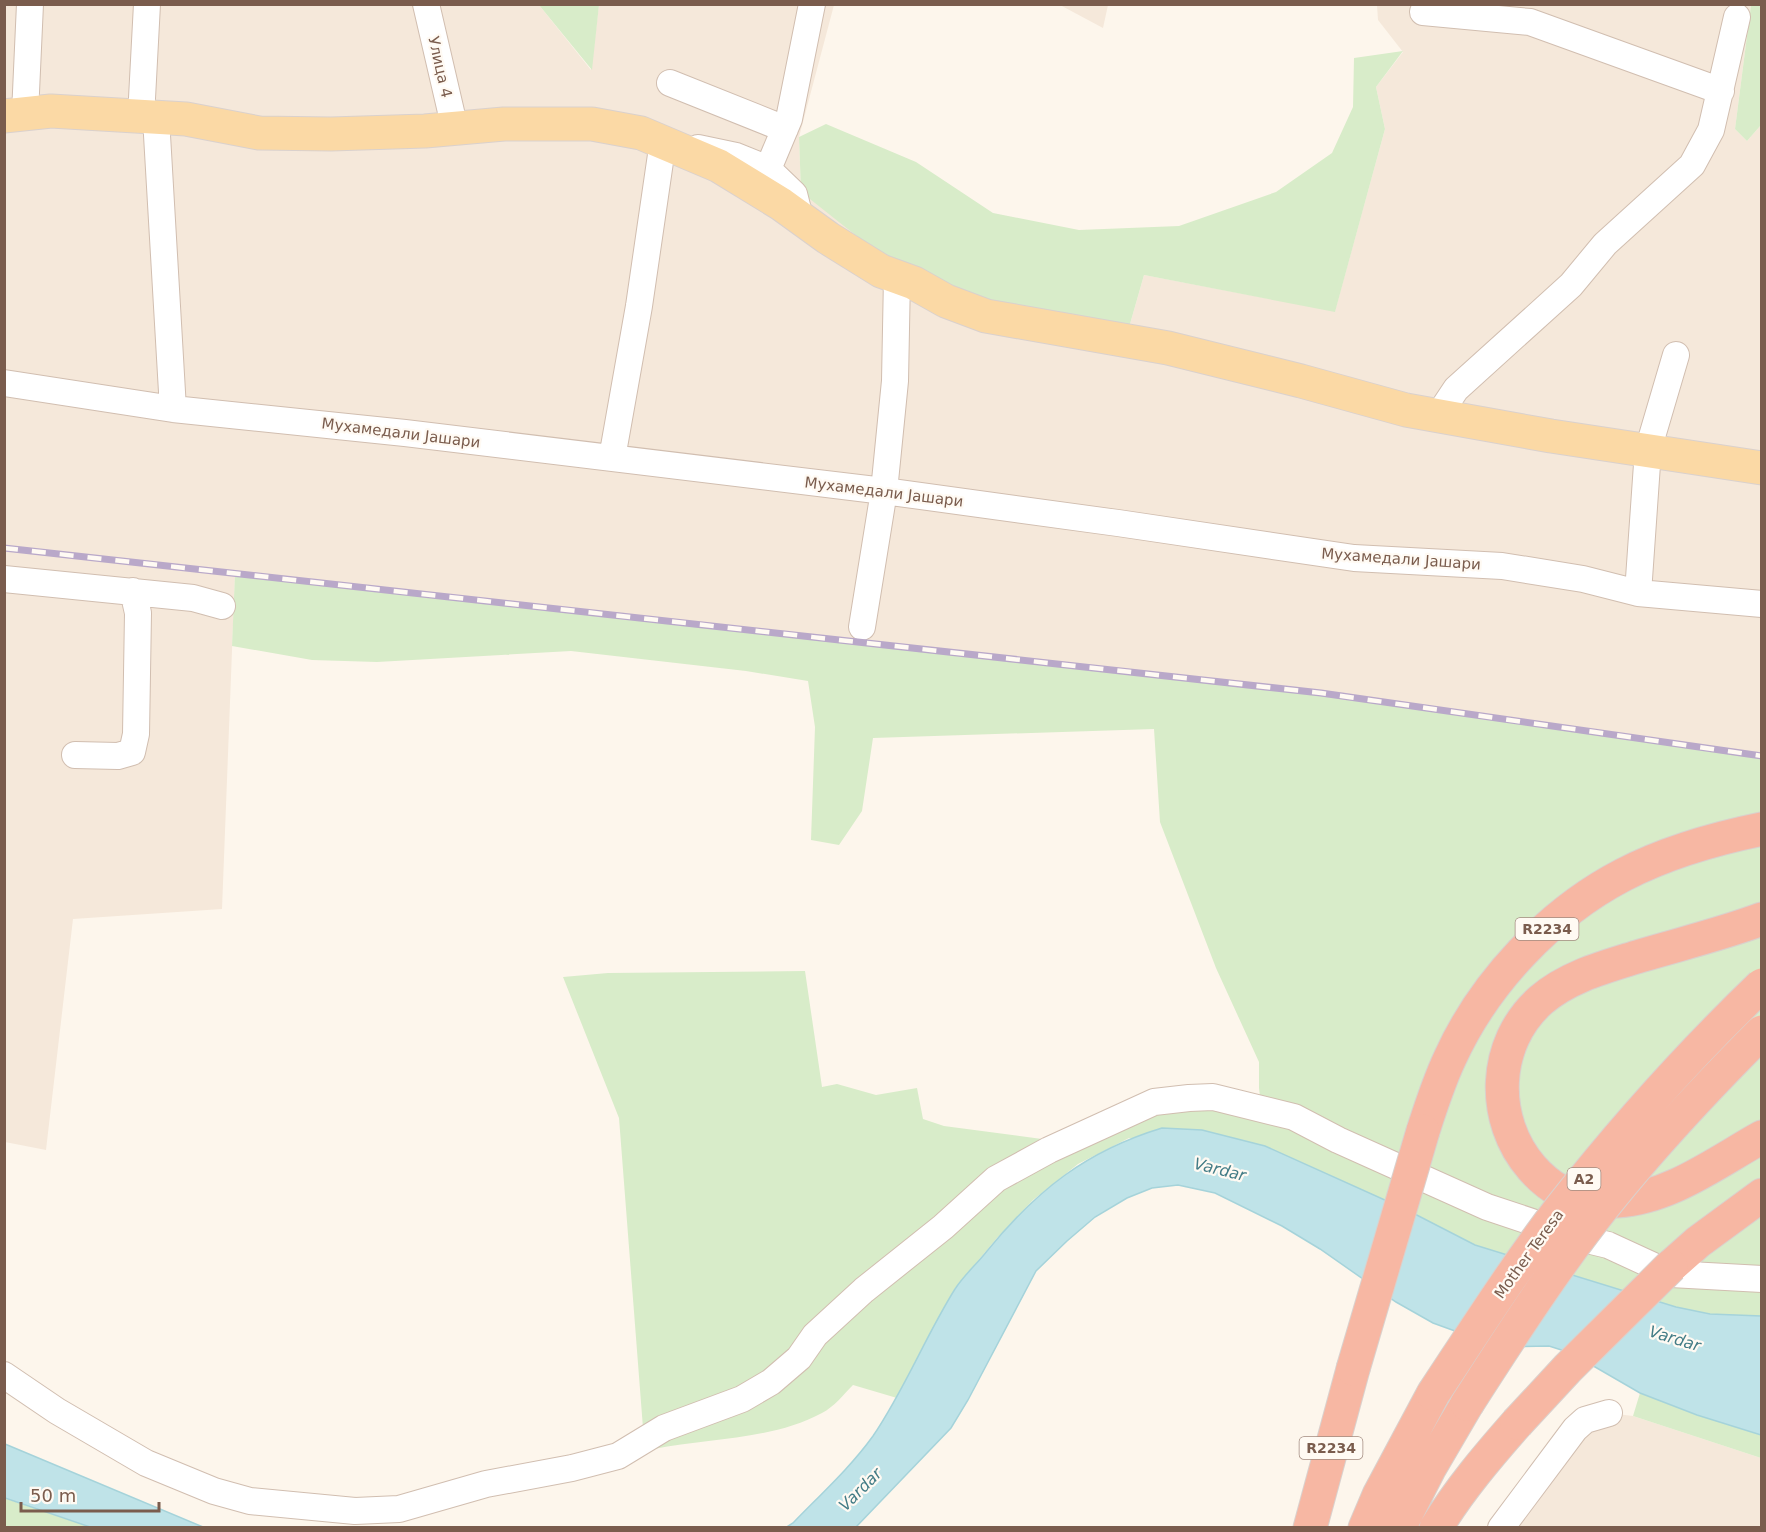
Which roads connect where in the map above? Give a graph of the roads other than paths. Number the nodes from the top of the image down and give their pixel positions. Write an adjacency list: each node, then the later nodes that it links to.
1 (30, 4): 9 (street)
2 (147, 4): 10 (street)
3 (426, 4): 11 (street, Улица 4)
4 (812, 4): 12 (street)
5 (1423, 12): 8 (street)
6 (1737, 17): 8 (street)
7 (670, 83): 12 (street)
8 (1720, 91): 20 (street)
9 (15, 115): 10 (main road)
10 (148, 117): 11 (main road); 19 (street)
11 (455, 129): 13 (main road)
12 (785, 129): 14 (street)
13 (670, 144): 14 (street); 15 (main road); 22 (street)
14 (768, 169): 15 (street)
15 (800, 218): 16 (main road)
16 (897, 277): 20 (main road); 24 (street)
17 (1676, 355): 21 (street)
18 (4, 383): 19 (street, Мухамедали Јашари)
19 (173, 409): 22 (street, Мухамедали Јашари)
20 (1438, 416): 21 (main road)
21 (1647, 450): 23 (main road); 27 (street)
22 (612, 458): 24 (street, Мухамедали Јашари)
23 (1761, 468)
24 (884, 491): 27 (street, Мухамедали Јашари); 30 (street)
25 (4, 579): 26 (street)
26 (133, 591): 29 (street); 31 (street)
27 (1638, 593): 28 (street, Мухамедали Јашари)
28 (1761, 604)
29 (222, 606)
30 (862, 627)
31 (75, 755)
32 (1761, 829): 41 (highway, R2234, bridge)
33 (1761, 919): 36 (highway)
34 (1761, 985): 42 (highway, Mother Teresa / A2, bridge)
35 (1761, 1032): 43 (highway, Mother Teresa / A2, bridge)
36 (1761, 1137)
37 (1761, 1195): 44 (highway, bridge)
38 (1761, 1279): 39 (street)
39 (4, 1375)
40 (1609, 1413): 45 (street)
41 (1310, 1527)
42 (1365, 1527)
43 (1399, 1527)
44 (1436, 1527)
45 (1501, 1527)

